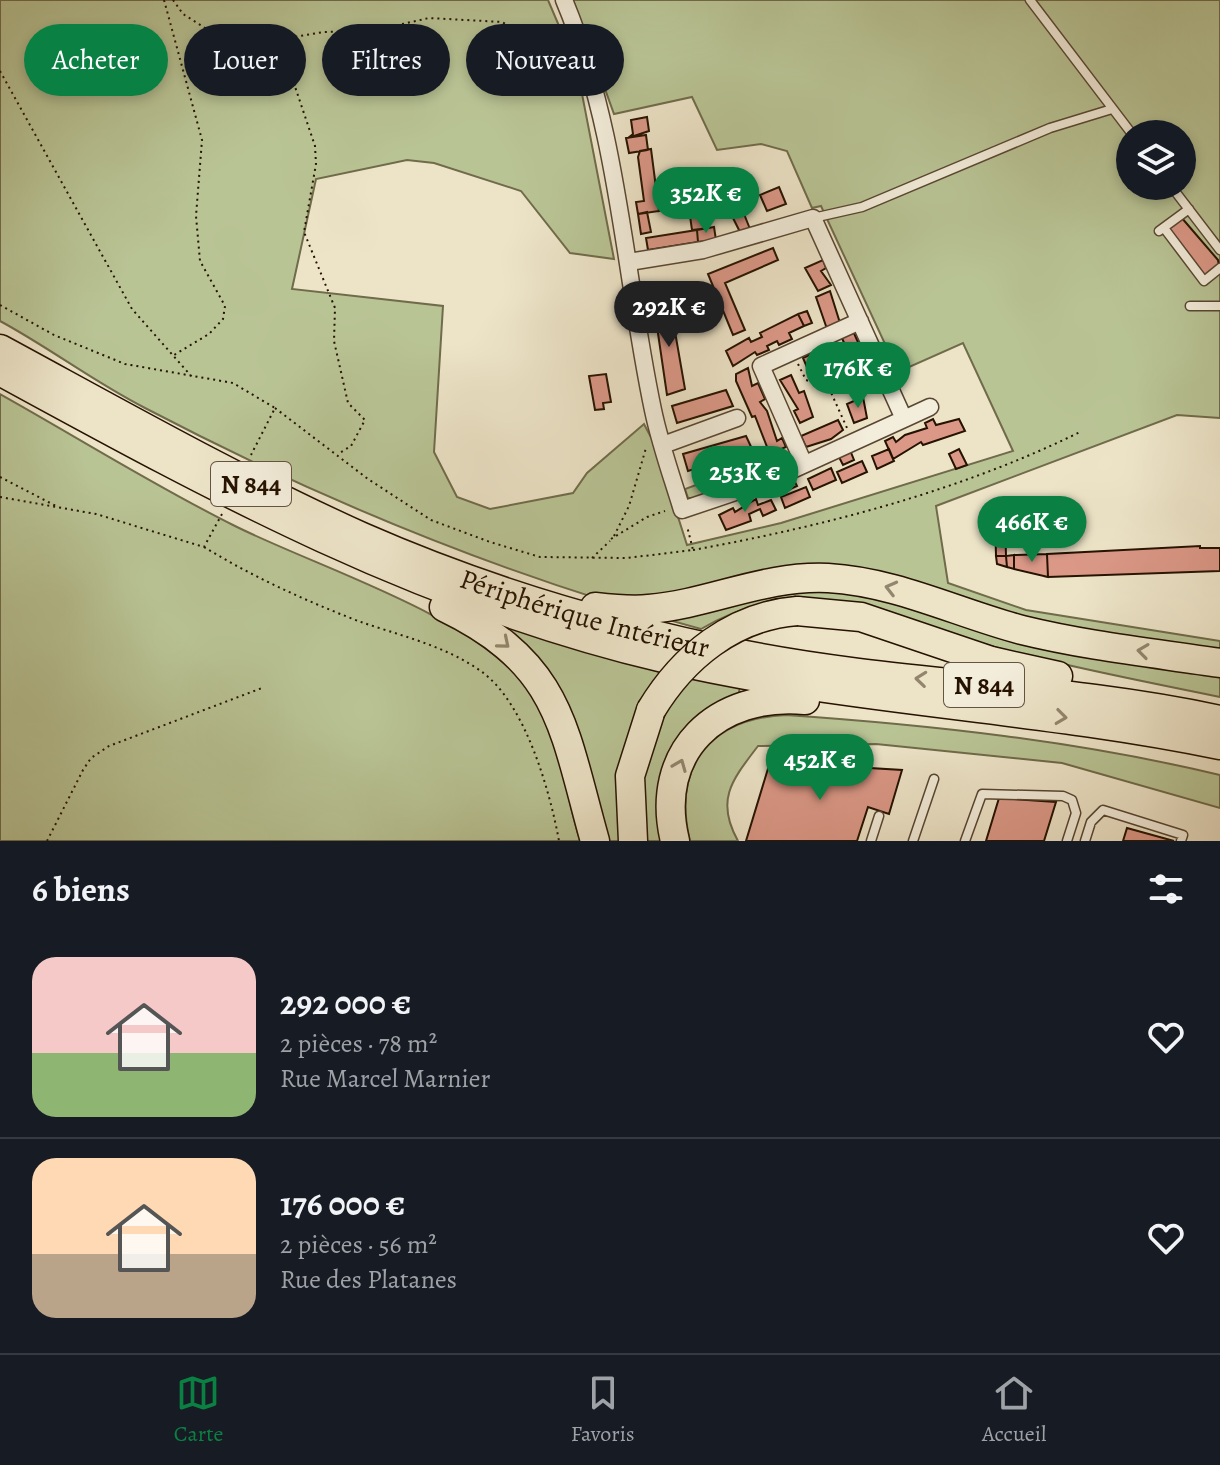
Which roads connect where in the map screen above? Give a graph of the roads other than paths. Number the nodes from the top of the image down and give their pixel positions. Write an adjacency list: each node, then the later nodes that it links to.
1 (564, 0): 9 (street)
2 (1030, 0): 3 (lane)
3 (1112, 109): 4 (lane); 7 (lane)
4 (1121, 120)
5 (1182, 200): 6 (lane)
6 (1189, 209): 8 (lane); 10 (lane)
7 (813, 218): 9 (street); 13 (street)
8 (1220, 250)
9 (629, 262): 19 (street)
10 (1220, 268)
11 (1190, 306): 12 (lane)
12 (1220, 306)
13 (860, 321): 18 (street); 20 (street)
14 (0, 349): 21 (highway, Périphérique Intérieur / N 844)
15 (0, 371): 21 (highway, N 844)
16 (930, 407): 18 (street)
17 (737, 418): 19 (street)
18 (904, 419): 20 (street)
19 (663, 445): 20 (street)
20 (804, 464)
21 (404, 565): 22 (highway, one-way to 21); 23 (highway, N 844); 25 (highway, Périphérique Intérieur / N 844, one-way to 21); 29 (highway, one-way to 29)
22 (1220, 663)
23 (984, 708): 26 (highway, N 844, one-way to 26); 31 (highway, one-way to 23)
24 (1220, 713): 30 (highway, bridge)
25 (1220, 720)
26 (1220, 745)
27 (934, 779): 33 (lane)
28 (879, 816): 32 (lane)
29 (595, 841)
30 (633, 841)
31 (675, 841)
32 (871, 841)
33 (913, 841)
34 (965, 841): 35 (lane)
35 (1067, 841)
36 (1085, 841): 37 (lane)
37 (1181, 841)

